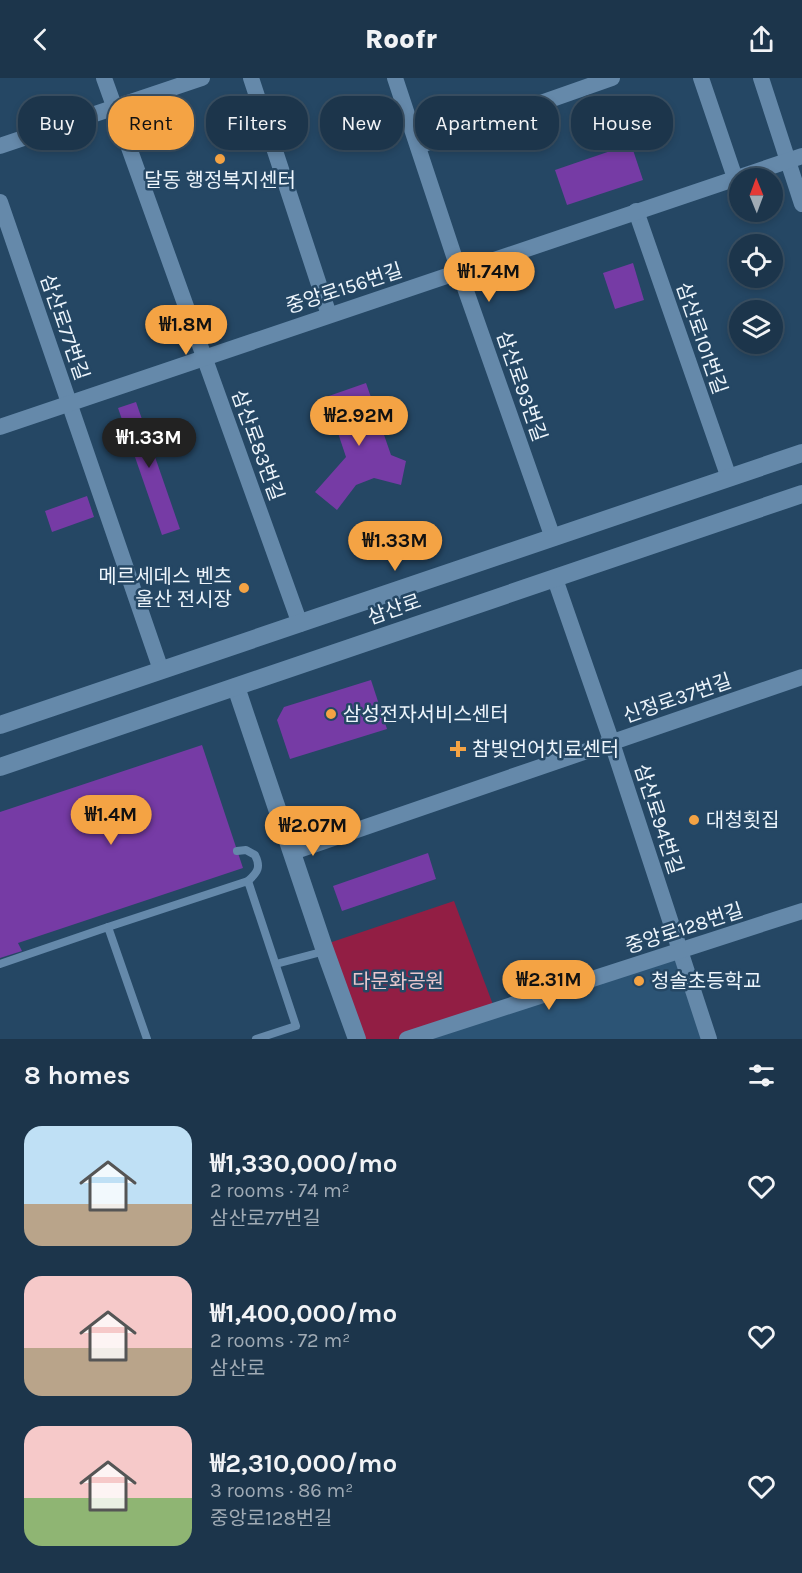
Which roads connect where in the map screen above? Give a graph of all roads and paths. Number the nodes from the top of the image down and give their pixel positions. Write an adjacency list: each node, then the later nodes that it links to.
1 (104, 78): 8 (street, 삼산로83번길)
2 (202, 78): 9 (street)
3 (251, 78): 24 (street)
4 (395, 78): 12 (street, 삼산로93번길)
5 (612, 78): 10 (street)
6 (701, 78): 17 (street)
7 (761, 78): 16 (street)
8 (110, 96)
9 (149, 96)
10 (559, 97)
11 (108, 110): 13 (street)
12 (415, 137)
13 (0, 146)
14 (129, 150): 25 (street, 삼산로83번길)
15 (419, 150): 23 (street, 삼산로93번길)
16 (795, 158): 18 (street, 중앙로156번길); 21 (street)
17 (732, 168)
18 (765, 168)
19 (729, 180): 22 (street, 중앙로156번길)
20 (0, 202): 26 (street, 삼산로77번길)
21 (802, 204)
22 (636, 212): 23 (street, 중앙로156번길); 29 (street, 삼산로101번길)
23 (459, 271): 24 (street, 중앙로156번길); 31 (street, 삼산로93번길)
24 (329, 315): 25 (street, 중앙로156번길)
25 (204, 357): 26 (street, 중앙로156번길); 33 (street, 삼산로83번길)
26 (69, 403): 27 (street, 중앙로156번길); 34 (street, 삼산로77번길)
27 (0, 427)
28 (802, 453): 29 (main road, 삼산로)
29 (729, 478): 31 (main road, 삼산로)
30 (802, 494): 32 (main road, 삼산로)
31 (553, 538): 33 (main road, 삼산로)
32 (555, 579): 36 (main road, 삼산로); 38 (street, 삼산로94번길)
33 (300, 624): 34 (main road, 삼산로)
34 (161, 670): 37 (main road, 삼산로)
35 (802, 677): 38 (street, 신정로37번길)
36 (236, 687): 39 (main road, 삼산로); 41 (main road)
37 (0, 725)
38 (612, 742): 41 (street, 신정로37번길); 46 (street, 삼산로94번길)
39 (0, 767)
40 (237, 851): 42 (lane)
41 (293, 852): 45 (main road)
42 (248, 881): 44 (lane); 48 (lane)
43 (802, 911): 46 (street, 중앙로128번길)
44 (108, 927): 47 (lane); 49 (lane)
45 (325, 951): 48 (lane); 51 (main road)
46 (681, 952): 52 (street, 중앙로128번길); 53 (street, 삼산로94번길)
47 (0, 964)
48 (276, 964): 50 (lane)
49 (147, 1039)
50 (256, 1039)
51 (357, 1039)
52 (407, 1039)
53 (709, 1039)

